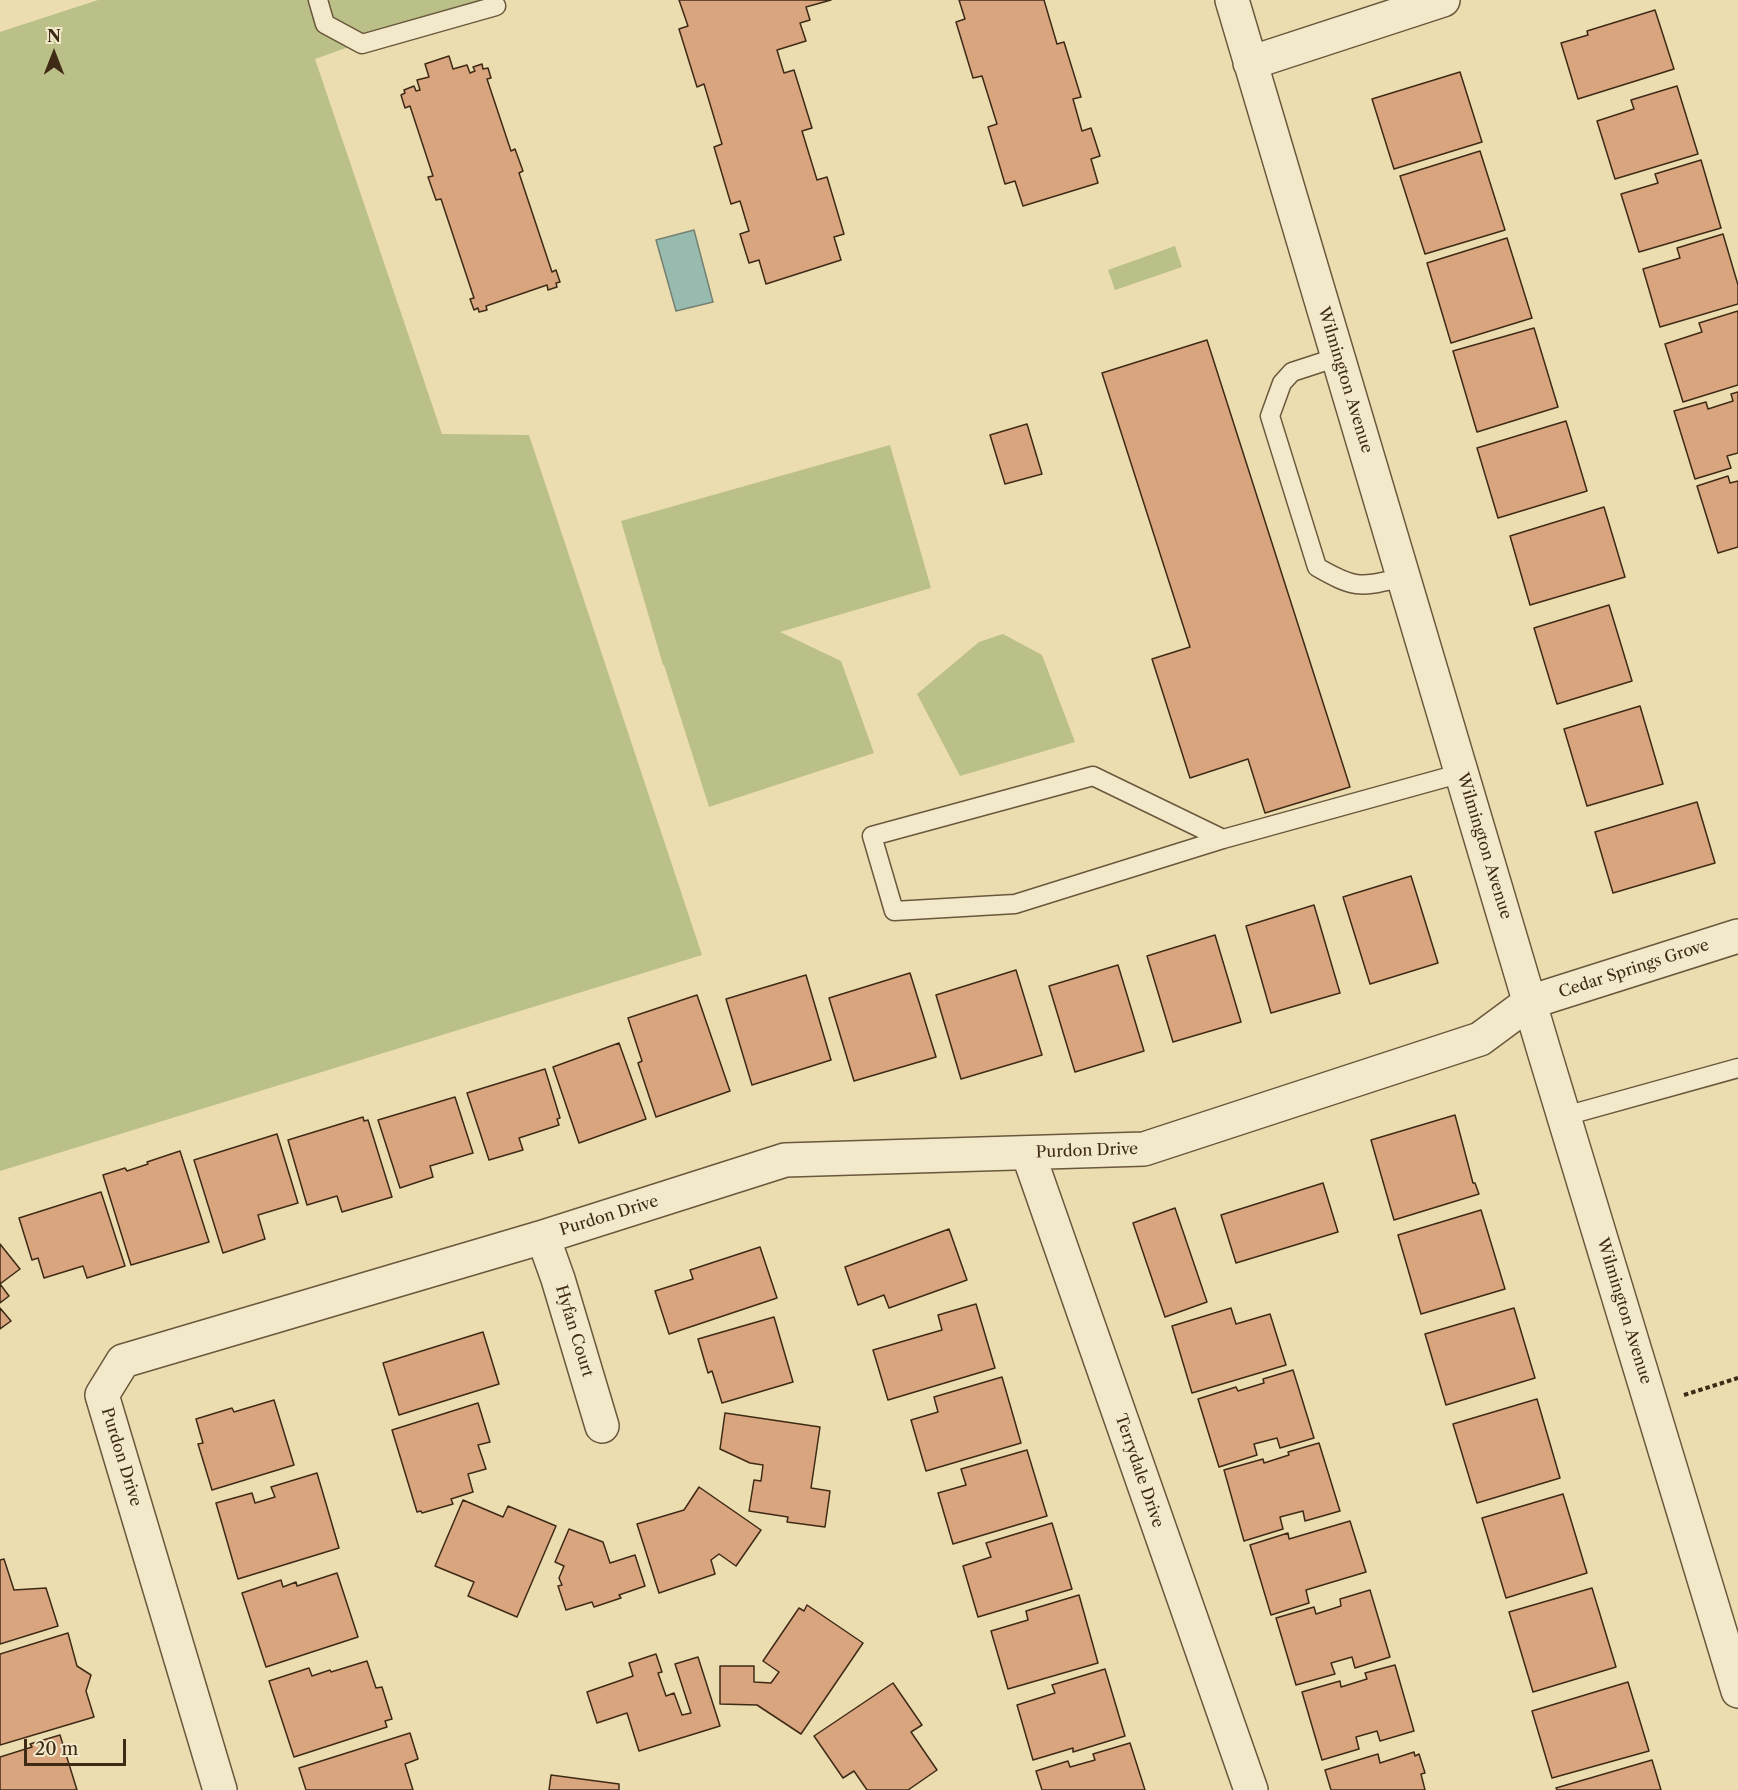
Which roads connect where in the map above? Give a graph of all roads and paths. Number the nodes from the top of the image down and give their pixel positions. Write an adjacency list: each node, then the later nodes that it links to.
1 (318, 0): 4 (lane)
2 (1232, 0): 5 (street, Wilmington Avenue)
3 (1443, 0): 5 (street)
4 (496, 6)
5 (1250, 63): 6 (street, Wilmington Avenue)
6 (1338, 357): 7 (street, Wilmington Avenue); 7 (lane)
7 (1404, 577): 8 (street, Wilmington Avenue)
8 (1462, 773): 9 (lane); 11 (street, Wilmington Avenue)
9 (1222, 839): 9 (lane)
10 (1738, 936): 11 (street, Cedar Springs Grove)
11 (1530, 1002): 13 (street, Wilmington Avenue); 14 (street, Purdon Drive)
12 (1738, 1068): 13 (lane)
13 (1565, 1116): 17 (street, Wilmington Avenue)
14 (1028, 1153): 15 (street, Purdon Drive); 21 (street, Terrydale Drive)
15 (543, 1237): 18 (street, Hyfan Court); 20 (street, Purdon Drive)
16 (1738, 1378): 17 (path)
17 (1652, 1405): 19 (street, Wilmington Avenue)
18 (602, 1426)
19 (1738, 1692)
20 (220, 1790)
21 (1251, 1790)

